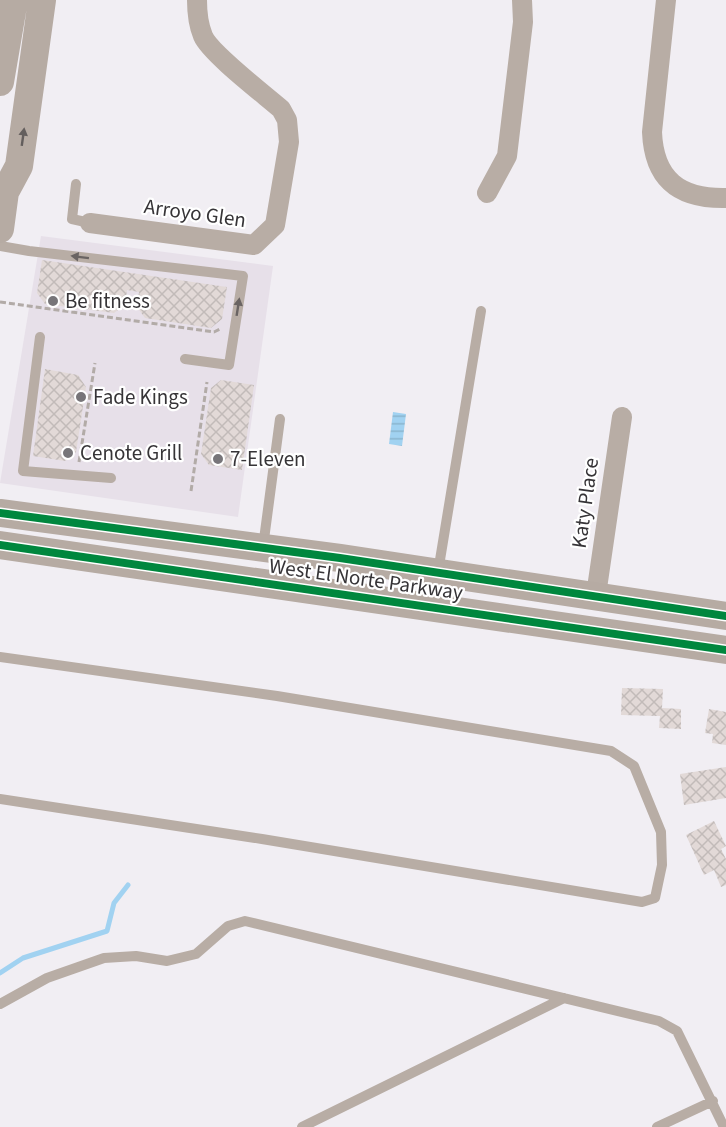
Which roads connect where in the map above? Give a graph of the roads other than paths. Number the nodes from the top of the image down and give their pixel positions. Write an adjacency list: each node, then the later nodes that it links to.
1 (14, 0): 6 (main road)
2 (42, 0): 8 (main road, one-way to 2)
3 (197, 0): 11 (street, Arroyo Glen)
4 (522, 0): 9 (street)
5 (666, 0): 10 (street)
6 (0, 82)
7 (76, 184): 11 (lane)
8 (2, 188): 12 (main road)
9 (488, 194)
10 (726, 198)
11 (90, 223)
12 (0, 229)
13 (0, 246): 16 (lane, one-way to 13)
14 (481, 311): 23 (lane)
15 (40, 337): 19 (lane)
16 (185, 359)
17 (622, 417): 24 (street, Katy Place)
18 (280, 419): 22 (lane)
19 (111, 478)
20 (0, 513): 22 (main road, West El Norte Parkway)
21 (0, 545): 26 (main road, West El Norte Parkway)
22 (263, 547): 23 (main road, West El Norte Parkway)
23 (438, 573): 24 (main road, West El Norte Parkway)
24 (596, 595): 25 (main road, West El Norte Parkway)
25 (726, 616)
26 (726, 650)
27 (0, 657): 28 (lane)
28 (0, 799)
29 (564, 998): 30 (lane); 31 (lane); 32 (lane)
30 (0, 1004)
31 (713, 1101): 33 (lane); 34 (lane)
32 (302, 1127)
33 (657, 1127)
34 (724, 1127)

